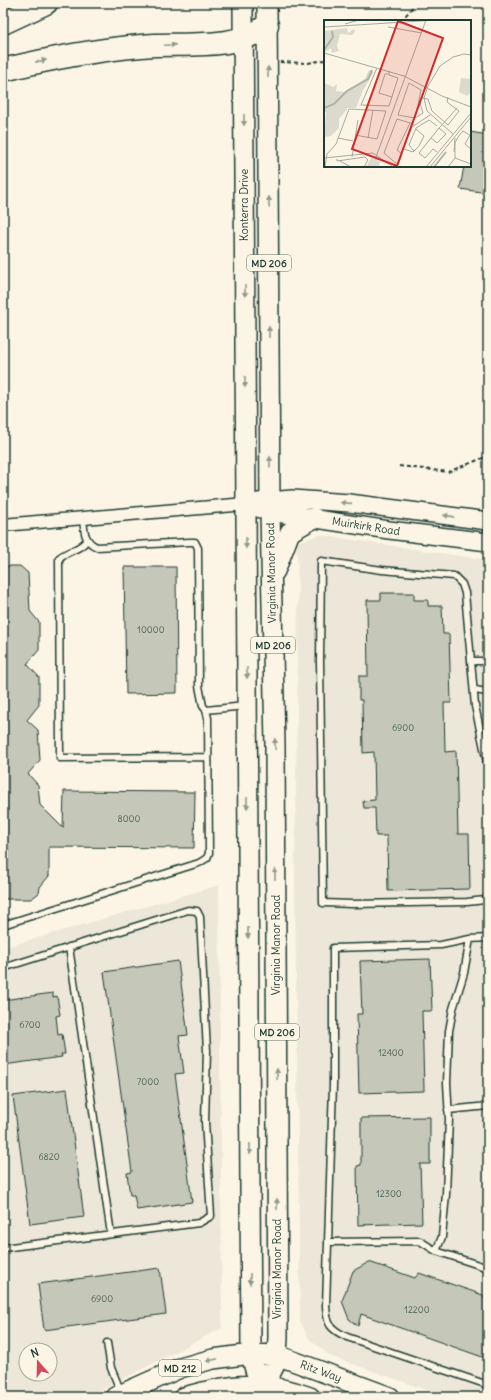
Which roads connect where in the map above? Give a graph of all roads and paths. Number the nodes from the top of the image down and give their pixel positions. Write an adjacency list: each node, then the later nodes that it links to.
1 (46, 3): 6 (highway)
2 (243, 3): 8 (main road, Konterra Drive / MD 206)
3 (267, 3): 7 (main road, MD 206)
4 (416, 3): 5 (path)
5 (402, 20)
6 (3, 23)
7 (267, 25): 8 (highway); 15 (main road, MD 206, one-way to 7)
8 (243, 39): 11 (highway, one-way to 8); 14 (main road, Konterra Drive / MD 206, one-way to 14)
9 (324, 60): 10 (path)
10 (280, 62)
11 (3, 70)
12 (488, 456): 13 (path)
13 (399, 466)
14 (246, 504): 15 (main road, Muirkirk Road); 16 (street, Muirkirk Road); 27 (main road, MD 206, one-way to 27)
15 (270, 506): 17 (main road, Muirkirk Road); 18 (main road, Muirkirk Road, one-way to 15); 22 (main road, Virginia Manor Road / MD 206)
16 (83, 518): 19 (street, Muirkirk Road); 20 (lane)
17 (314, 518): 21 (main road, Muirkirk Road); 22 (main road)
18 (488, 521)
19 (3, 525)
20 (87, 540): 28 (lane); 29 (lane)
21 (488, 542)
22 (271, 580): 46 (main road, Virginia Manor Road / MD 206, one-way to 22)
23 (472, 661): 24 (lane); 25 (lane); 31 (lane)
24 (488, 661)
25 (475, 690): 26 (lane); 30 (lane)
26 (488, 694)
27 (247, 706): 28 (lane); 45 (main road, MD 206, one-way to 45)
28 (206, 710): 29 (lane)
29 (208, 757): 32 (lane)
30 (488, 767)
31 (488, 896)
32 (3, 925)
33 (470, 938): 34 (lane); 38 (lane); 40 (lane)
34 (488, 938)
35 (69, 947): 36 (lane); 39 (lane); 39 (lane)
36 (3, 968)
37 (488, 1106): 38 (lane)
38 (448, 1110): 42 (lane)
39 (111, 1234): 41 (lane)
40 (329, 1242): 42 (lane); 48 (lane)
41 (3, 1248)
42 (436, 1251): 43 (lane)
43 (488, 1268)
44 (107, 1343): 49 (lane)
45 (251, 1354): 46 (main road, Ritz Way / MD 212); 47 (main road, MD 206); 49 (main road, MD 212, one-way to 49)
46 (277, 1355): 47 (main road, Virginia Manor Road / MD 206); 52 (main road, Ritz Way / MD 212)
47 (263, 1384): 50 (main road, MD 212); 51 (main road, MD 212)
48 (488, 1385)
49 (118, 1395)
50 (184, 1397)
51 (310, 1397)
52 (390, 1397)

